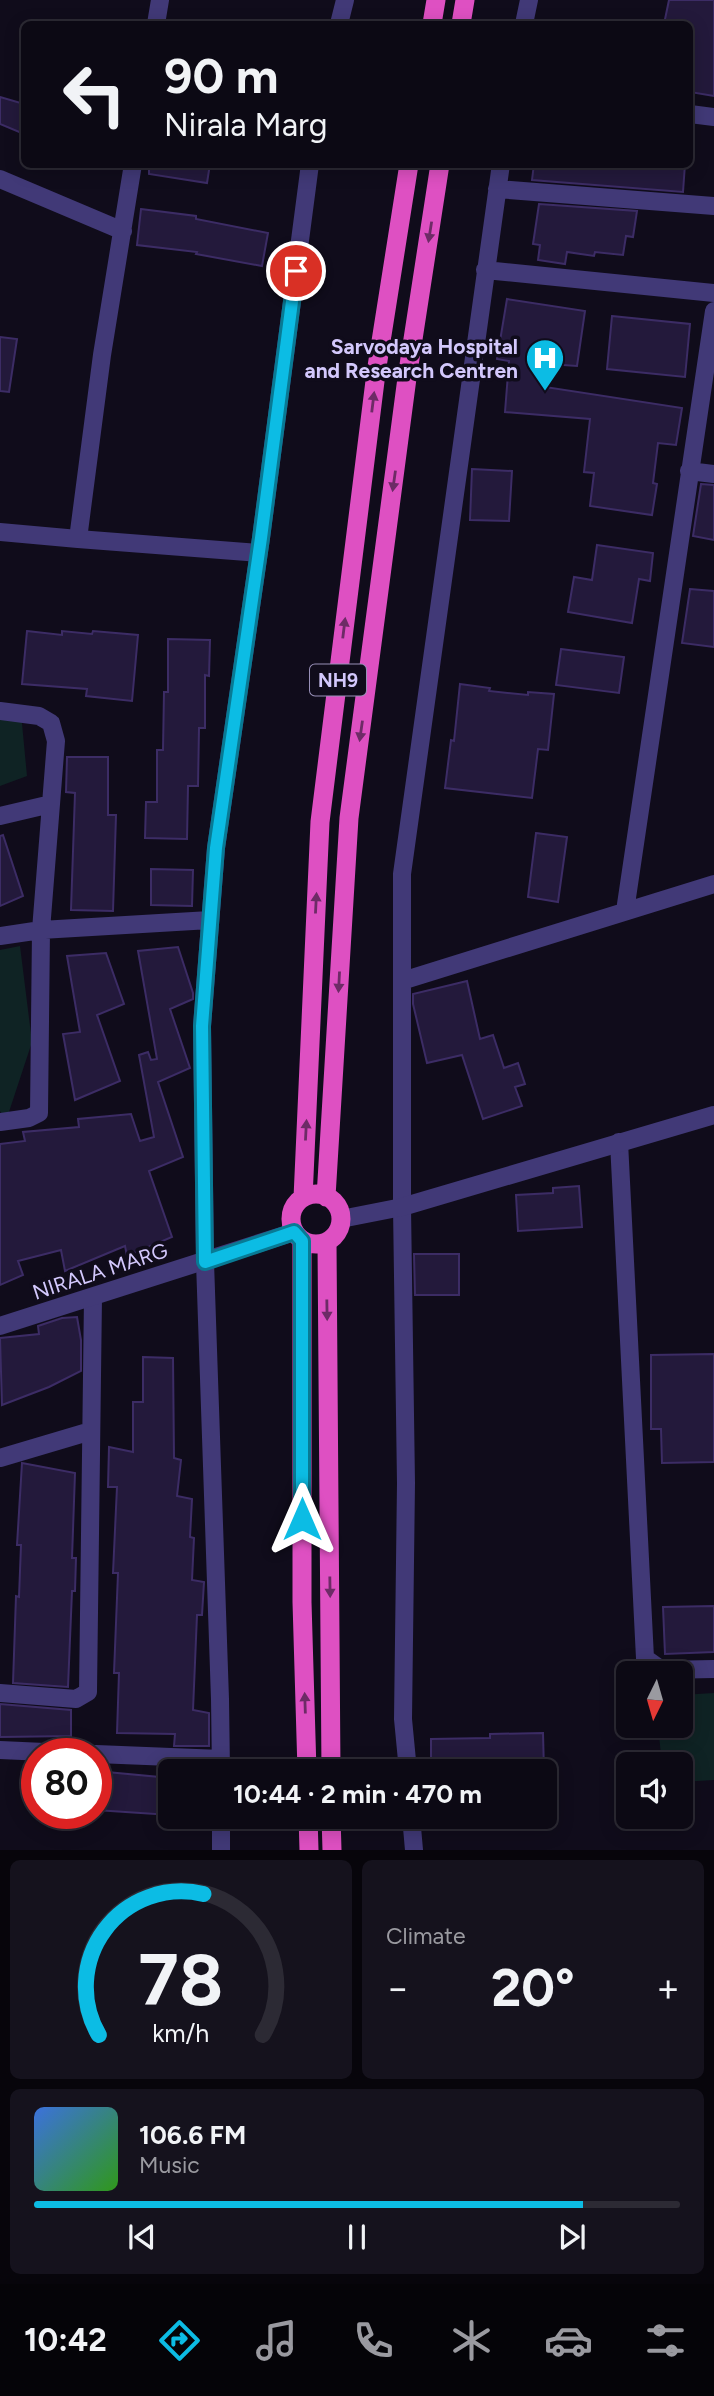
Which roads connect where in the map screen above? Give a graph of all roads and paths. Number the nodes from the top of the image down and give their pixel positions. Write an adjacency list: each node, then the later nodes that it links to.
1 (160, 0): 6 (street)
2 (345, 0): 7 (street)
3 (436, 0): 8 (highway)
4 (465, 0): 9 (highway)
5 (529, 0): 10 (street)
6 (156, 21)
7 (340, 21)
8 (432, 21)
9 (462, 21)
10 (525, 21)
11 (693, 114): 12 (street)
12 (714, 117)
13 (132, 168): 21 (street)
14 (309, 168): 29 (street)
15 (408, 168): 43 (highway, NH9, one-way to 15)
16 (439, 168): 42 (highway, NH9, one-way to 42)
17 (501, 168): 19 (street)
18 (0, 180): 21 (street)
19 (498, 189): 20 (street); 22 (street)
20 (714, 206)
21 (123, 231): 28 (street)
22 (485, 270): 23 (street); 38 (street)
23 (714, 293)
24 (714, 312): 25 (street)
25 (689, 471): 26 (street); 34 (street)
26 (714, 474)
27 (0, 532): 28 (street)
28 (78, 539): 29 (street)
29 (259, 553): 35 (street)
30 (0, 711): 31 (street)
31 (51, 804): 32 (street); 36 (street)
32 (0, 816)
33 (714, 884): 34 (street)
34 (625, 911): 38 (street)
35 (210, 920): 36 (street); 48 (street)
36 (41, 930): 37 (street); 40 (street)
37 (0, 936)
38 (402, 981): 44 (street)
39 (714, 1115): 41 (street)
40 (0, 1122)
41 (619, 1142): 44 (street); 53 (street)
42 (326, 1197): 43 (highway); 45 (highway)
43 (303, 1198): 46 (highway, NH9)
44 (402, 1207): 45 (street); 62 (street)
45 (341, 1219): 47 (highway)
46 (298, 1236): 47 (highway); 48 (street, NIRALA MARG); 60 (highway, NH9, one-way to 46)
47 (327, 1242): 61 (highway, one-way to 61)
48 (205, 1262): 49 (street, NIRALA MARG); 59 (street)
49 (93, 1297): 50 (street, NIRALA MARG); 51 (street)
50 (0, 1326)
51 (91, 1431): 52 (street); 54 (street)
52 (0, 1458)
53 (714, 1669)
54 (0, 1693)
55 (0, 1750): 56 (street)
56 (21, 1751)
57 (112, 1755): 58 (street)
58 (158, 1759)
59 (221, 1759)
60 (307, 1759)
61 (331, 1759)
62 (407, 1759)
63 (221, 1829): 67 (street)
64 (308, 1829): 68 (highway)
65 (331, 1829): 69 (highway)
66 (412, 1829): 70 (street)
67 (221, 1850)
68 (309, 1850)
69 (332, 1850)
70 (414, 1850)

